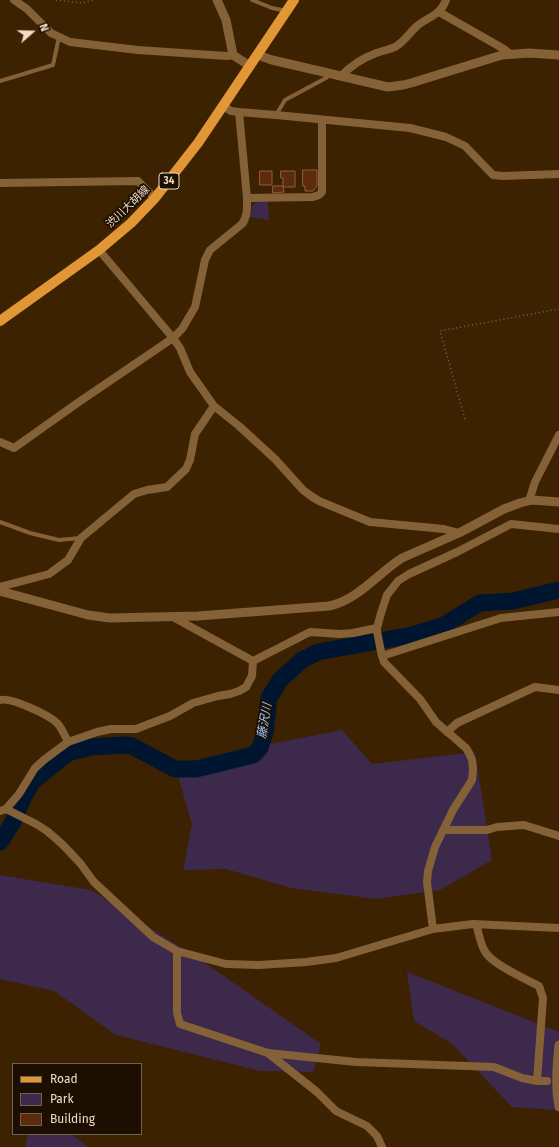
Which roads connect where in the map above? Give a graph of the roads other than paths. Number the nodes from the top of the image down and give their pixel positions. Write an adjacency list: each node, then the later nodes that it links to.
1 (14, 0): 8 (street)
2 (217, 0): 10 (street)
3 (252, 0): 6 (lane)
4 (294, 0): 6 (main road, 渋川大胡線 / 34)
5 (446, 0): 7 (street)
6 (287, 11): 11 (main road, 渋川大胡線 / 34)
7 (439, 12): 9 (street); 15 (street)
8 (59, 37): 10 (street); 16 (lane)
9 (510, 54): 12 (street); 15 (street)
10 (233, 55): 13 (street)
11 (258, 55): 13 (main road, 渋川大胡線 / 34); 14 (street)
12 (559, 55)
13 (250, 66): 17 (main road, 渋川大胡線 / 34)
14 (330, 73): 15 (street); 19 (lane)
15 (342, 76)
16 (0, 81)
17 (223, 106): 18 (street); 23 (main road, 渋川大胡線 / 34)
18 (239, 112): 19 (street); 24 (street)
19 (276, 115): 20 (street)
20 (322, 120): 21 (street); 24 (street)
21 (559, 174)
22 (0, 183): 23 (street)
23 (155, 198): 25 (main road, 渋川大胡線 / 34)
24 (247, 198): 27 (street)
25 (99, 250): 26 (main road, 渋川大胡線 / 34); 27 (street)
26 (0, 321)
27 (173, 338): 28 (street); 30 (street)
28 (214, 406): 35 (street); 36 (street)
29 (559, 436): 31 (street)
30 (0, 442)
31 (529, 501): 32 (street); 35 (street)
32 (559, 502)
33 (0, 522): 36 (lane)
34 (559, 529): 41 (street)
35 (459, 533): 40 (street)
36 (81, 538): 37 (street)
37 (0, 587)
38 (0, 591): 40 (street)
39 (559, 612): 42 (street)
40 (172, 617): 43 (street)
41 (377, 630): 42 (street); 43 (street)
42 (381, 654): 46 (street)
43 (253, 661): 47 (street)
44 (559, 690): 46 (street)
45 (0, 700): 47 (street)
46 (447, 732): 49 (street)
47 (68, 742): 48 (street)
48 (3, 810): 54 (street)
49 (444, 830): 50 (street); 53 (street)
50 (559, 836)
51 (476, 924): 52 (street); 53 (street); 57 (street)
52 (559, 928)
53 (433, 929): 54 (street)
54 (177, 950): 56 (street)
55 (559, 1045): 59 (street)
56 (268, 1053): 57 (street); 60 (street)
57 (537, 1081): 58 (street)
58 (547, 1081)
59 (559, 1107)
60 (382, 1147)

